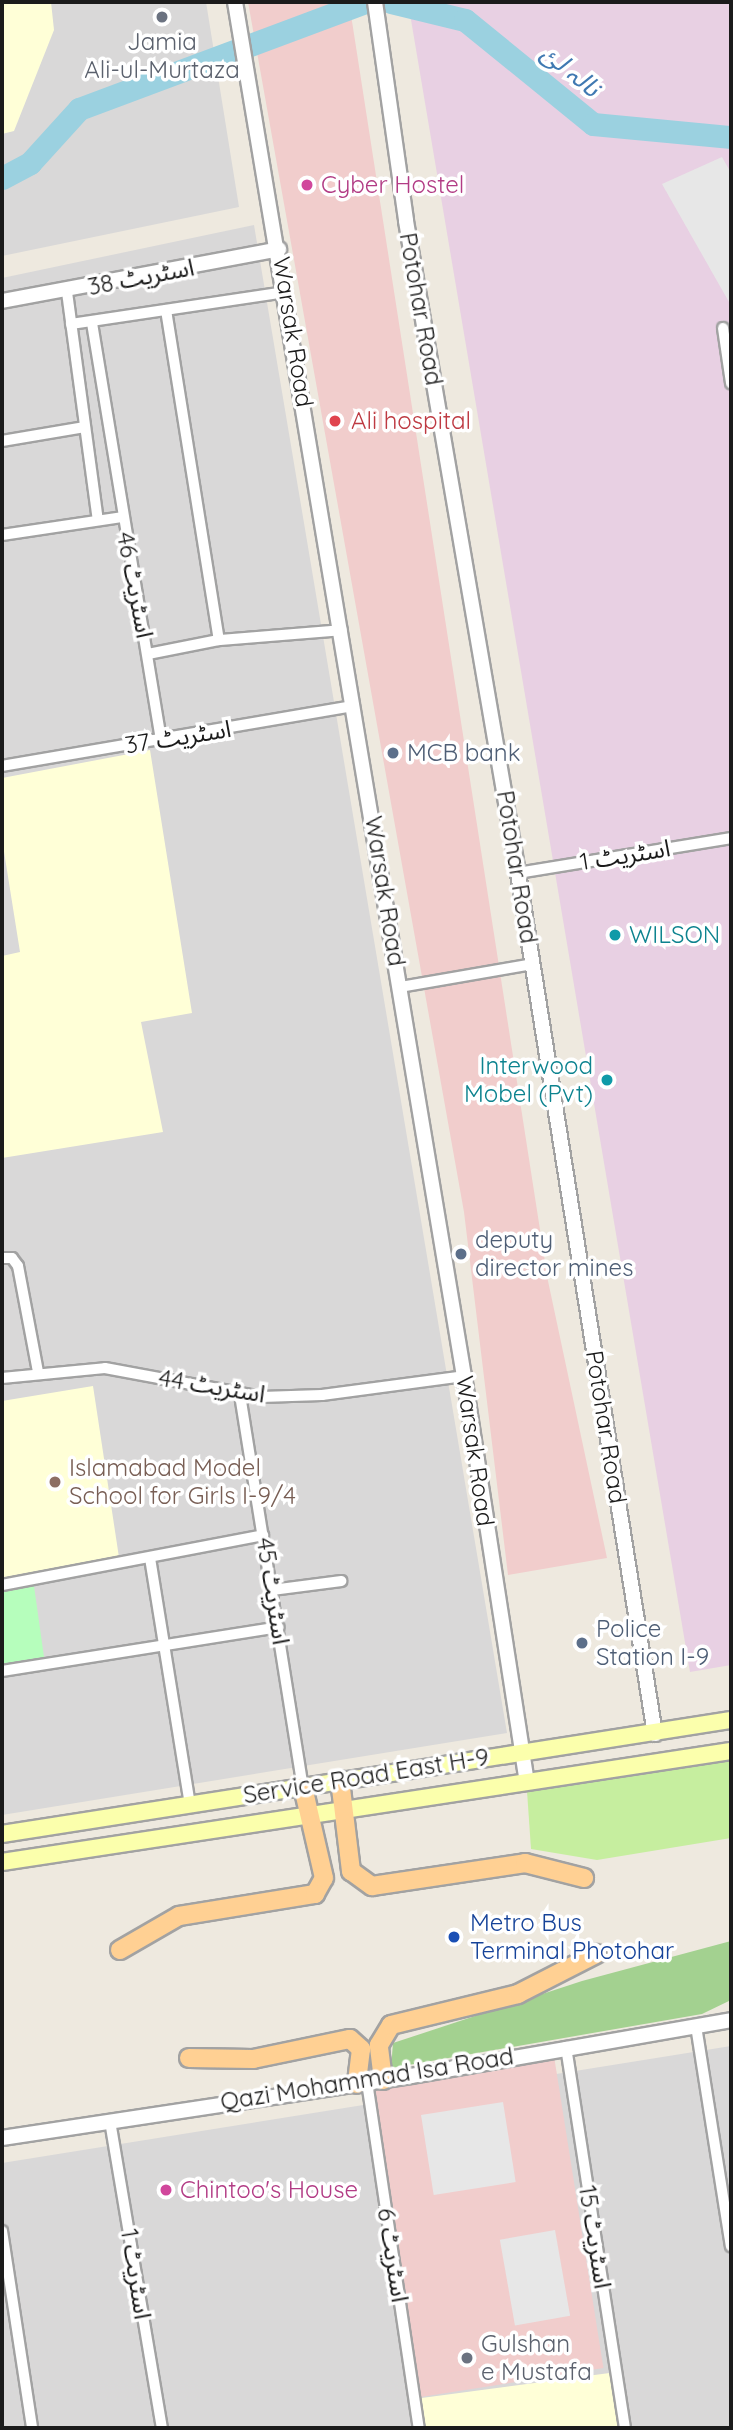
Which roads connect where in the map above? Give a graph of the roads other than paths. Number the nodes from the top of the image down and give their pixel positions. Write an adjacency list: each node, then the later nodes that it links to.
1 (235, 2): 3 (street, Warsak Road)
2 (375, 2): 24 (street, Potohar Road)
3 (279, 249): 4 (street, اسٹریٹ 38); 5 (street, Warsak Road)
4 (67, 292): 6 (street, اسٹریٹ 38); 9 (street)
5 (286, 292): 7 (street); 17 (street, Warsak Road)
6 (2, 301)
7 (166, 310): 8 (street); 18 (street)
8 (92, 323): 9 (street); 14 (street, اسٹریٹ 46)
9 (71, 324): 12 (street)
10 (723, 328): 11 (street)
11 (731, 383)
12 (85, 427): 13 (street); 15 (street)
13 (2, 441)
14 (122, 517): 15 (street); 19 (street, اسٹریٹ 46)
15 (98, 520): 16 (street)
16 (2, 535)
17 (342, 630): 18 (street, اسٹریٹ 46); 20 (street, Warsak Road)
18 (219, 640): 19 (street, اسٹریٹ 46)
19 (148, 654): 21 (street)
20 (354, 706): 21 (street, اسٹریٹ 37); 26 (street, Warsak Road)
21 (161, 738): 22 (street, اسٹریٹ 37)
22 (2, 766)
23 (731, 838): 24 (street, اسٹریٹ 1)
24 (518, 873): 25 (street, Potohar Road)
25 (533, 964): 26 (street); 41 (street, Potohar Road)
26 (400, 987): 29 (street, Warsak Road)
27 (2, 1258): 28 (street)
28 (38, 1372): 30 (street, اسٹریٹ 44); 31 (street, اسٹریٹ 44)
29 (464, 1376): 31 (street, اسٹریٹ 44); 43 (street, Warsak Road)
30 (2, 1378)
31 (240, 1395): 32 (street, اسٹریٹ 45)
32 (264, 1535): 33 (street); 36 (street, اسٹریٹ 45)
33 (150, 1558): 35 (street); 38 (street)
34 (341, 1581): 36 (street)
35 (2, 1585)
36 (272, 1590): 37 (street, اسٹریٹ 45)
37 (279, 1626): 38 (street); 46 (street, اسٹریٹ 45)
38 (164, 1647): 39 (street); 47 (street)
39 (2, 1671)
40 (731, 1720): 41 (main road, Service Road East H-9)
41 (655, 1734): 43 (main road, Service Road East H-9)
42 (731, 1751): 45 (main road, Service Road East H-9)
43 (522, 1752): 44 (main road, Service Road East H-9); 45 (street, Warsak Road)
44 (340, 1780): 46 (main road, Service Road East H-9); 48 (main road)
45 (527, 1782): 48 (main road, Service Road East H-9)
46 (303, 1787): 47 (main road, Service Road East H-9); 49 (main road)
47 (190, 1804): 50 (main road, Service Road East H-9)
48 (345, 1810): 49 (main road, Service Road East H-9); 54 (main road)
49 (311, 1814): 52 (main road, Service Road East H-9); 55 (main road)
50 (54, 1827): 51 (main road, Service Road East H-9); 52 (main road)
51 (2, 1834)
52 (59, 1854): 53 (main road, Service Road East H-9)
53 (2, 1862)
54 (584, 1878)
55 (120, 1950)
56 (596, 1954): 61 (main road)
57 (731, 2020): 58 (street, Qazi Mohammad Isa Road)
58 (696, 2026): 59 (street, Qazi Mohammad Isa Road); 64 (street)
59 (566, 2047): 61 (street, Qazi Mohammad Isa Road); 70 (street, اسٹریٹ 15)
60 (189, 2058): 61 (main road)
61 (369, 2082): 62 (street, Qazi Mohammad Isa Road); 69 (street, اسٹریٹ 6)
62 (110, 2120): 63 (street, Qazi Mohammad Isa Road); 68 (street, اسٹریٹ 1)
63 (2, 2138)
64 (727, 2187): 66 (street)
65 (2, 2231): 67 (street)
66 (731, 2246)
67 (32, 2428)
68 (162, 2428)
69 (419, 2428)
70 (625, 2428)

